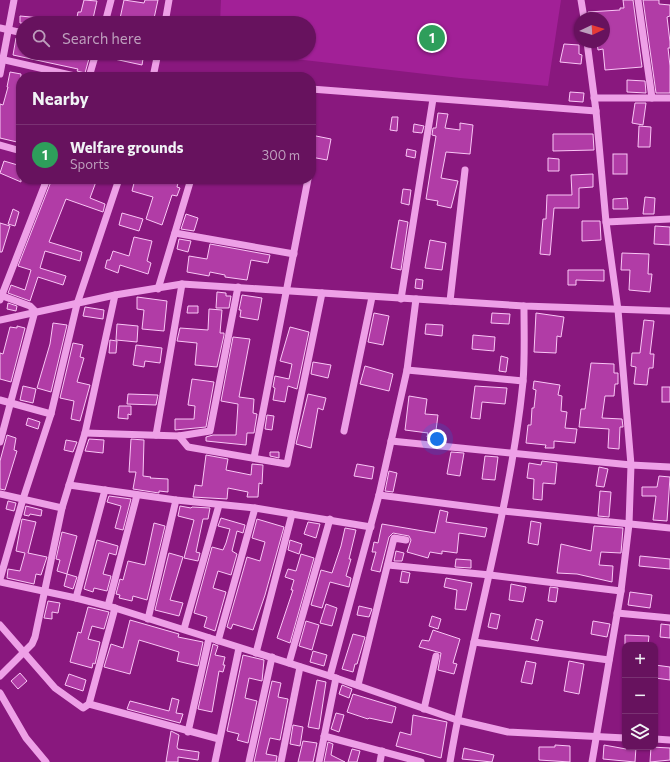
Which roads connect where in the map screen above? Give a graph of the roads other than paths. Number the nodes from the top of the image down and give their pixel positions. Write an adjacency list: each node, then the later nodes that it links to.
1 (14, 0): 10 (street)
2 (111, 0): 7 (street)
3 (169, 0): 8 (street)
4 (581, 0): 6 (street)
5 (638, 0): 22 (street)
6 (583, 12)
7 (107, 16)
8 (166, 16)
9 (0, 28): 10 (street)
10 (8, 30): 11 (street); 13 (street)
11 (16, 32)
12 (588, 48): 21 (street)
13 (2, 60): 16 (street); 19 (street)
14 (94, 60): 17 (street)
15 (157, 60): 18 (street)
16 (56, 72)
17 (90, 72)
18 (155, 72)
19 (0, 74)
20 (316, 89): 24 (street)
21 (594, 98): 22 (street); 25 (street)
22 (652, 98): 23 (street)
23 (670, 98)
24 (433, 99): 25 (street); 45 (street)
25 (596, 111): 34 (street)
26 (0, 145): 27 (street)
27 (16, 150)
28 (466, 170): 47 (street)
29 (45, 184): 44 (street)
30 (117, 184): 48 (street)
31 (190, 184): 35 (street)
32 (307, 184): 36 (street)
33 (670, 219): 34 (street)
34 (606, 222): 50 (street)
35 (175, 233): 36 (street); 38 (street)
36 (294, 254): 40 (street)
37 (182, 284): 38 (street); 39 (street); 61 (street)
38 (158, 288): 42 (street)
39 (238, 288): 40 (street); 62 (street)
40 (287, 291): 41 (street); 66 (street)
41 (322, 293): 43 (street); 66 (street)
42 (116, 295): 48 (street); 60 (street)
43 (372, 296): 45 (street); 59 (street)
44 (0, 297): 52 (street)
45 (401, 298): 46 (street)
46 (416, 299): 47 (street); 54 (street)
47 (450, 302): 49 (street)
48 (77, 304): 52 (street); 58 (street)
49 (524, 306): 50 (street); 55 (street)
50 (618, 310): 51 (street); 67 (street)
51 (670, 311)
52 (35, 312): 53 (street); 57 (street)
53 (0, 320)
54 (407, 370): 55 (street); 63 (street)
55 (523, 381): 65 (street)
56 (0, 400): 57 (street)
57 (11, 403): 58 (street); 64 (street)
58 (51, 414): 74 (street)
59 (344, 431)
60 (85, 433): 61 (street); 69 (street)
61 (156, 435): 62 (street)
62 (179, 436): 66 (street)
63 (391, 441): 65 (street); 73 (street)
64 (0, 442)
65 (512, 453): 67 (street); 79 (street)
66 (254, 458)
67 (631, 465): 68 (street); 82 (street)
68 (670, 467)
69 (69, 485): 70 (street); 77 (street)
70 (105, 490): 72 (street); 91 (street)
71 (0, 494): 74 (street)
72 (137, 495): 75 (street); 92 (street)
73 (380, 495): 79 (street); 83 (street)
74 (23, 500): 77 (street); 88 (street)
75 (176, 500): 76 (street); 95 (street)
76 (219, 505): 78 (street); 97 (street)
77 (62, 508): 90 (street)
78 (254, 508): 80 (street); 99 (street)
79 (503, 511): 82 (street); 87 (street)
80 (292, 514): 81 (street); 103 (street)
81 (330, 519): 83 (street); 107 (street)
82 (629, 524): 84 (street); 89 (street)
83 (371, 527): 110 (street)
84 (670, 528)
85 (406, 540): 86 (street)
86 (388, 565): 87 (street); 111 (street)
87 (490, 575): 89 (street); 100 (street)
88 (0, 581): 90 (street)
89 (621, 591): 93 (street)
90 (43, 592): 91 (street); 102 (street)
91 (76, 598): 92 (street)
92 (111, 607): 95 (street); 113 (street)
93 (617, 613): 94 (street); 106 (street)
94 (670, 618)
95 (148, 619): 97 (street)
96 (0, 625): 102 (street)
97 (184, 629): 98 (street)
98 (209, 638): 99 (street); 116 (street)
99 (218, 641): 101 (street)
100 (474, 642): 106 (street); 115 (street)
101 (239, 648): 103 (street); 120 (street)
102 (22, 652): 109 (street); 113 (street)
103 (256, 653): 105 (street)
104 (436, 656): 114 (street)
105 (272, 657): 107 (street); 126 (street)
106 (609, 660): 118 (street)
107 (289, 663): 108 (street)
108 (300, 667): 110 (street); 127 (street)
109 (0, 676)
110 (333, 677): 111 (street); 117 (street)
111 (358, 685): 114 (street)
112 (0, 693): 124 (street)
113 (89, 704): 116 (street)
114 (424, 709): 115 (street)
115 (457, 720): 118 (street); 131 (street)
116 (188, 732): 120 (street)
117 (324, 736): 123 (street); 128 (street)
118 (595, 736): 119 (street); 132 (street)
119 (622, 738)
120 (219, 739): 125 (street)
121 (658, 739): 122 (street)
122 (670, 740)
123 (382, 751): 129 (street); 130 (street)
124 (46, 762)
125 (215, 762)
126 (249, 762)
127 (281, 762)
128 (319, 762)
129 (380, 762)
130 (421, 762)
131 (450, 762)
132 (592, 762)

